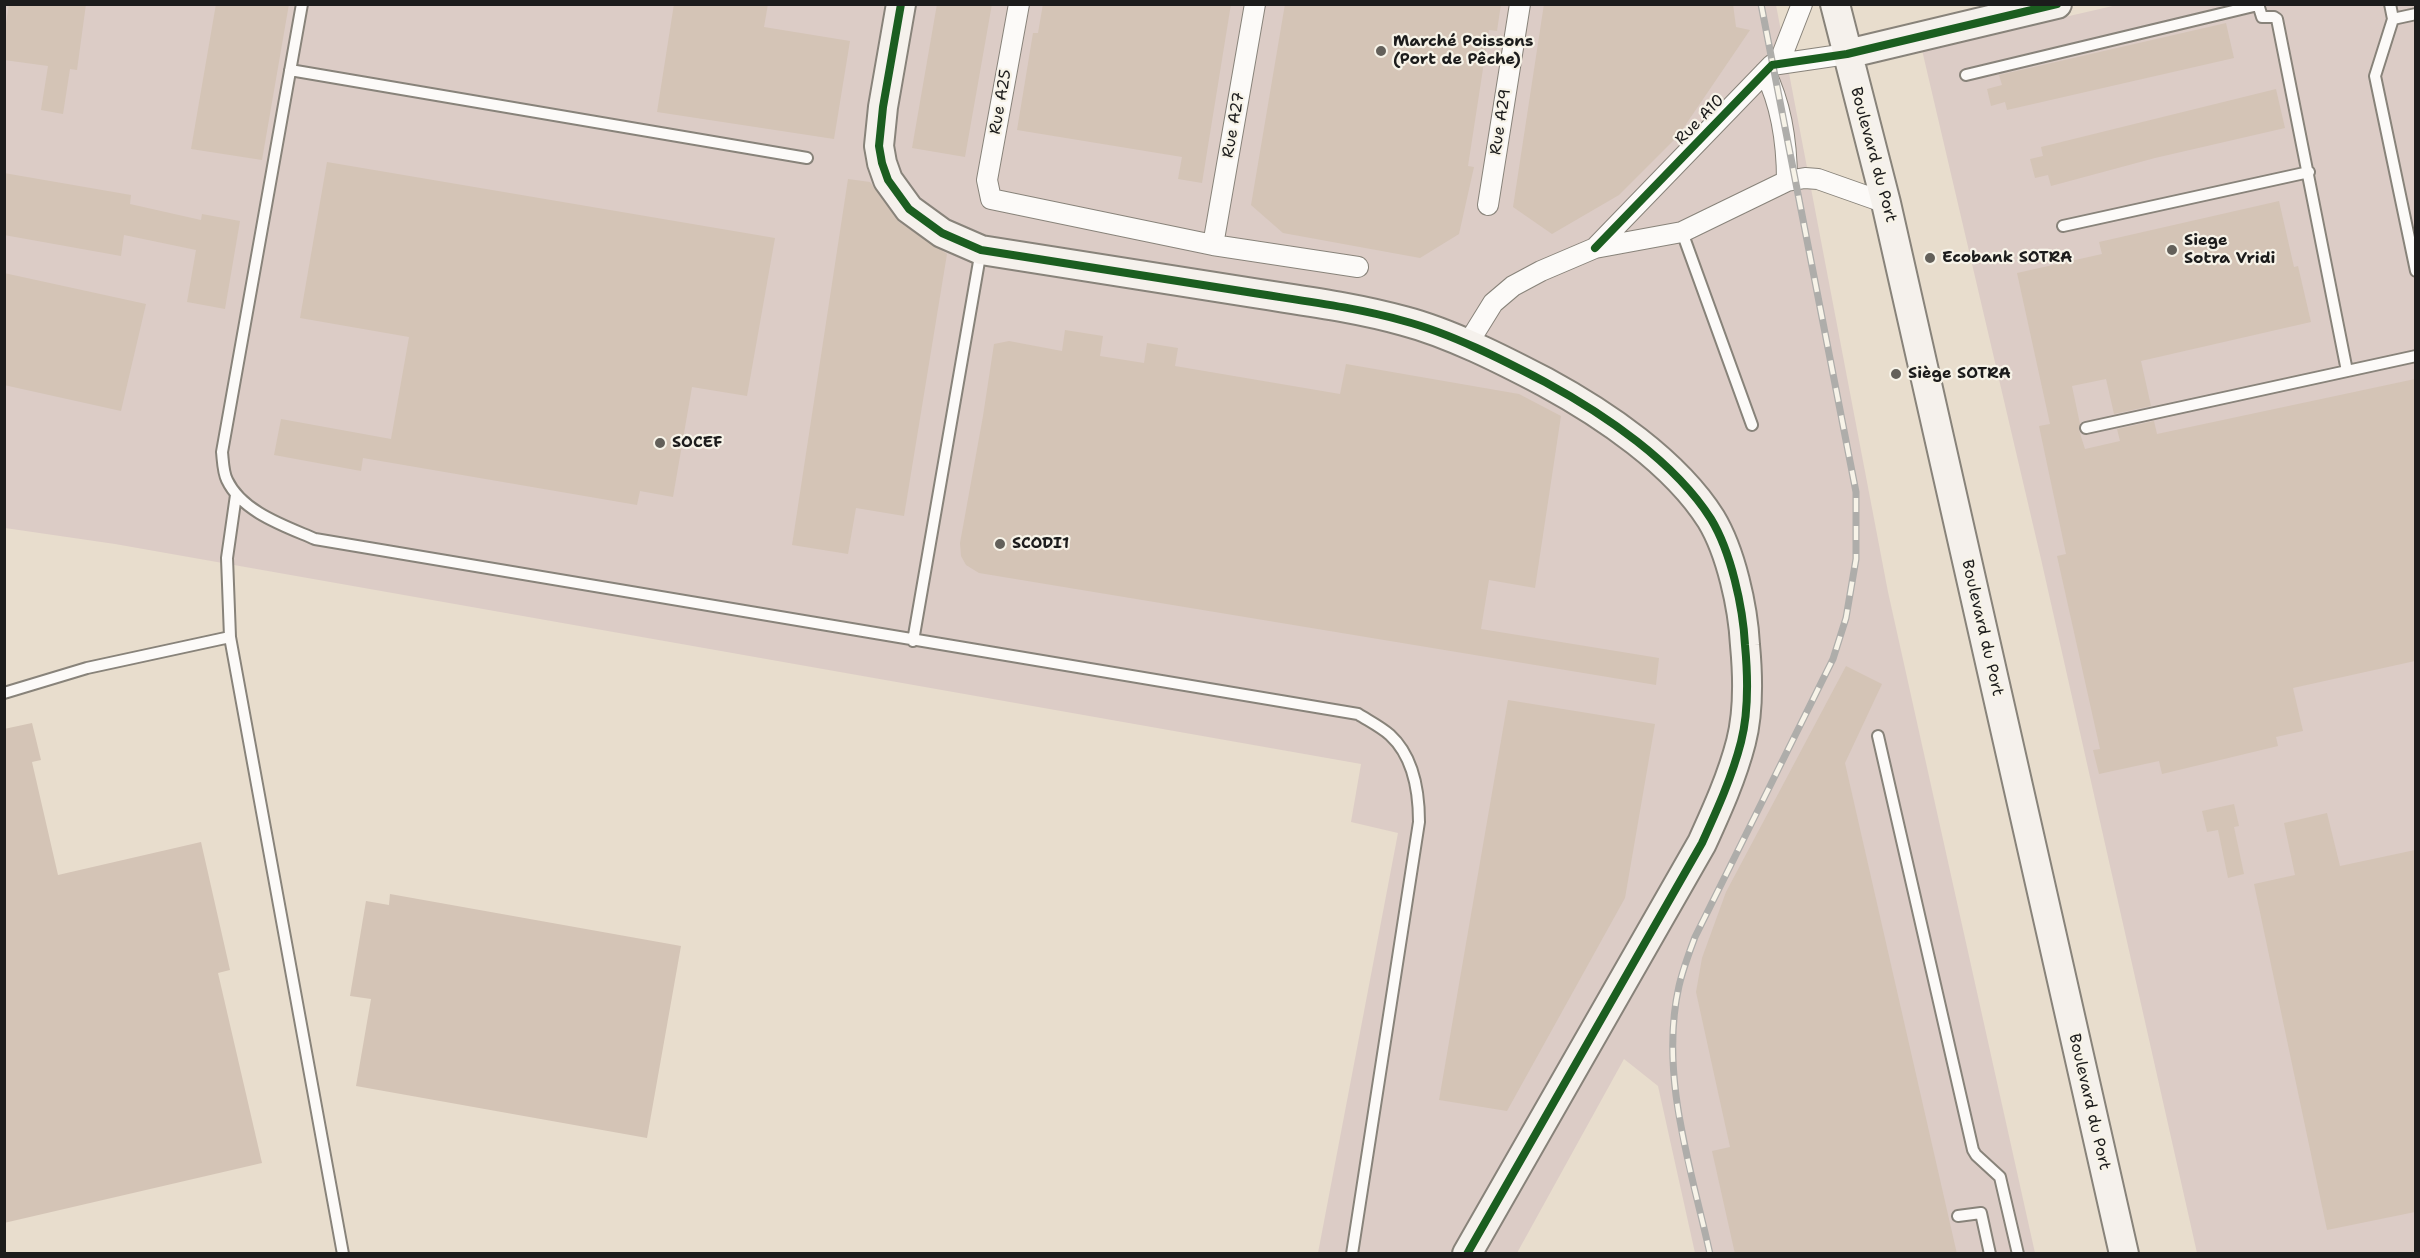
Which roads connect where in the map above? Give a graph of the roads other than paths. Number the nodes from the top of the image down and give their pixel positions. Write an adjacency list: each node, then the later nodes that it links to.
1 (302, 4): 15 (lane)
2 (901, 4): 26 (street)
3 (1019, 4): 24 (street, Rue A25)
4 (1255, 4): 24 (street, Rue A27)
5 (1520, 4): 21 (street, Rue A29)
6 (1802, 4): 14 (street, Rue A10)
7 (1835, 4): 13 (street, Boulevard du Port)
8 (2058, 4): 13 (street)
9 (2390, 4): 12 (lane)
10 (2258, 5): 16 (lane); 18 (lane)
11 (2415, 14): 12 (lane)
12 (2393, 19): 28 (lane)
13 (1847, 54): 14 (street); 20 (street, Boulevard du Port)
14 (1772, 68): 19 (street); 25 (street, Rue A10)
15 (290, 70): 17 (lane); 34 (lane)
16 (1966, 75)
17 (807, 158)
18 (2309, 172): 22 (lane); 31 (lane)
19 (1787, 182): 20 (street, Rue A10); 23 (street, Rue A10)
20 (1886, 203): 45 (street, Boulevard du Port)
21 (1488, 205)
22 (2063, 226)
23 (1682, 232): 25 (street, Rue A10); 32 (lane)
24 (1213, 245): 27 (street)
25 (1595, 248): 29 (street, Rue A10)
26 (981, 250): 29 (street); 36 (lane)
27 (1358, 267)
28 (2415, 271)
29 (1467, 345): 42 (street)
30 (2415, 356): 31 (lane)
31 (2347, 371): 33 (lane)
32 (1752, 425)
33 (2086, 428)
34 (236, 495): 35 (lane); 36 (lane)
35 (230, 637): 37 (lane); 40 (lane)
36 (913, 640): 41 (lane)
37 (4, 693)
38 (1878, 736): 44 (lane)
39 (1958, 1216): 43 (lane)
40 (343, 1254)
41 (1352, 1254)
42 (1467, 1254)
43 (1990, 1254)
44 (2018, 1254)
45 (2124, 1254)

